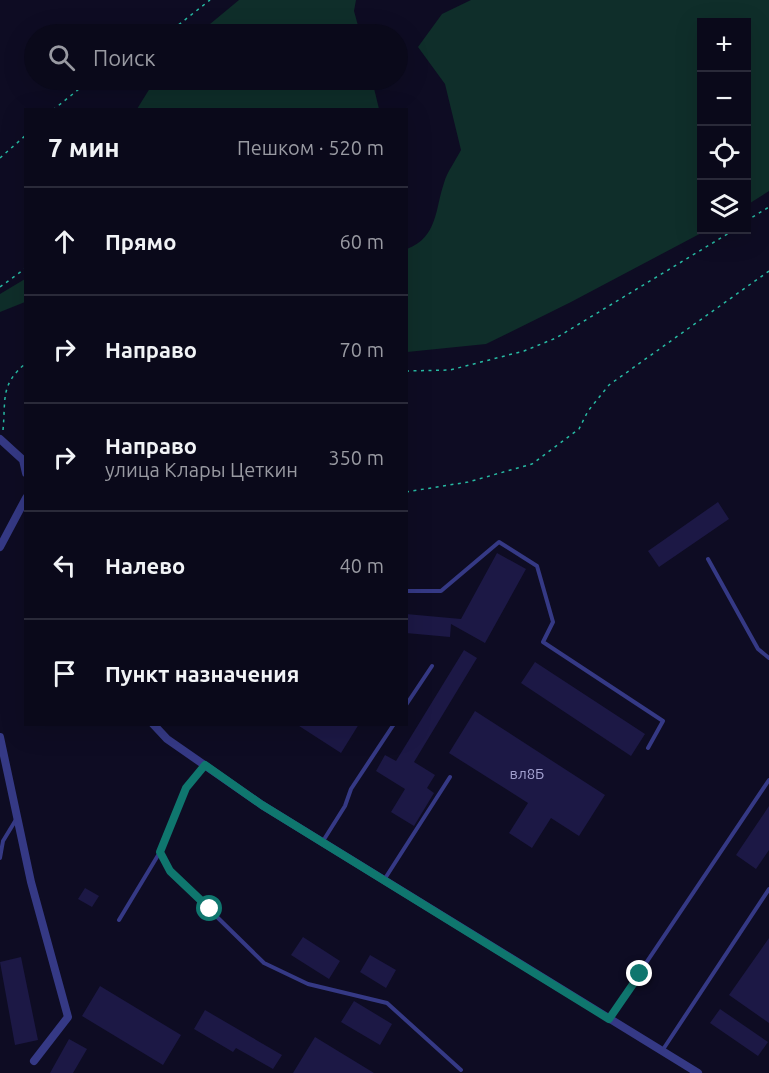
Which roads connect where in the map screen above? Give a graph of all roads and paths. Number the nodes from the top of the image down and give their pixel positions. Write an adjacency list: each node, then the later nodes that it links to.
1 (210, 0): 2 (path)
2 (180, 24)
3 (78, 90): 4 (path)
4 (55, 108)
5 (24, 137): 6 (path)
6 (0, 158)
7 (769, 207): 8 (path)
8 (751, 218)
9 (727, 234): 14 (path)
10 (24, 269): 12 (path)
11 (769, 271): 17 (path)
12 (0, 287)
13 (24, 364): 15 (path)
14 (408, 371)
15 (1, 439): 16 (street)
16 (24, 464)
17 (408, 492)
18 (24, 502): 19 (street)
19 (0, 547)
20 (708, 559): 22 (lane)
21 (408, 591): 28 (lane)
22 (769, 658)
23 (432, 666): 24 (lane)
24 (408, 702)
25 (155, 726): 29 (street)
26 (393, 726): 33 (lane)
27 (0, 737): 32 (street)
28 (648, 748)
29 (205, 765): 33 (street); 34 (lane)
30 (450, 777): 36 (lane)
31 (769, 780): 39 (lane)
32 (17, 818): 35 (lane); 41 (street)
33 (322, 842): 36 (street)
34 (160, 852): 38 (lane); 42 (lane)
35 (0, 858)
36 (384, 880): 39 (street)
37 (769, 889): 40 (lane)
38 (119, 920)
39 (609, 1019): 40 (street)
40 (662, 1051): 43 (street)
41 (34, 1061)
42 (461, 1070)
43 (698, 1073)

